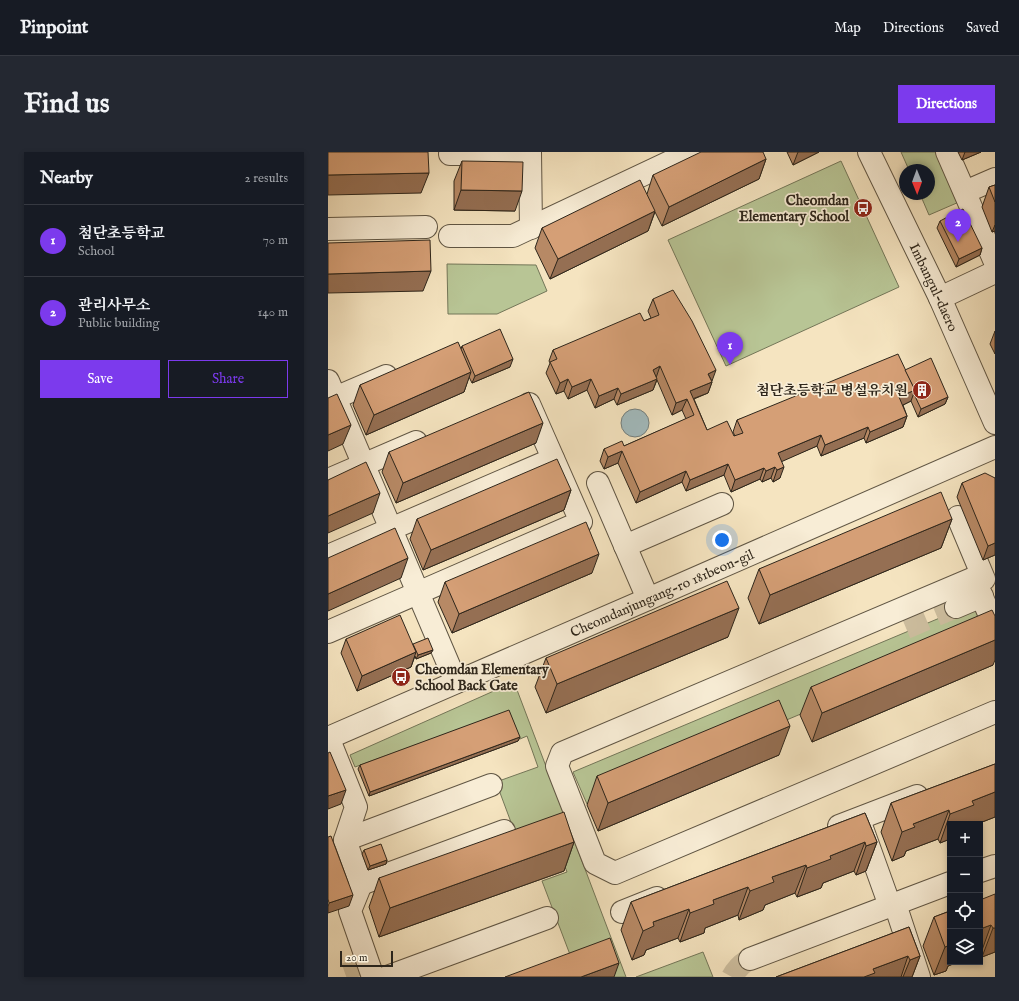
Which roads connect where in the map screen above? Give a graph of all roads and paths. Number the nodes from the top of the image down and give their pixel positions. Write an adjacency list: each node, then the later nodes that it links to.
1 (691, 152): 9 (street)
2 (869, 152): 13 (street, Imbangul-daero)
3 (947, 152): 7 (street)
4 (530, 153): 5 (street); 9 (street)
5 (450, 154)
6 (995, 179): 7 (street)
7 (964, 192): 12 (street)
8 (426, 227): 10 (street)
9 (531, 228): 11 (street)
10 (328, 229)
11 (450, 236)
12 (995, 264): 13 (street)
13 (940, 298): 17 (street, Imbangul-daero)
14 (406, 368): 15 (street)
15 (330, 394): 21 (street)
16 (510, 402): 20 (street)
17 (995, 423)
18 (437, 433): 21 (street)
19 (995, 447): 31 (street, Cheomdanjungang-ro 181beon-gil)
20 (553, 459): 26 (street); 30 (street)
21 (364, 465): 22 (street); 26 (street)
22 (328, 480)
23 (598, 484): 27 (street)
24 (722, 504): 27 (street)
25 (958, 517): 29 (street)
26 (391, 529): 28 (street); 30 (street)
27 (625, 546): 31 (street)
28 (328, 556)
29 (984, 583): 32 (street); 33 (street); 36 (street)
30 (418, 593): 34 (street); 35 (street)
31 (648, 599): 35 (street, Cheomdanjungang-ro 181beon-gil)
32 (956, 607)
33 (995, 628)
34 (328, 632)
35 (456, 682): 37 (street, Cheomdanjungang-ro 181beon-gil)
36 (995, 712)
37 (328, 737): 43 (street)
38 (491, 785): 43 (street)
39 (938, 788): 40 (street)
40 (859, 818): 42 (street); 49 (street)
41 (504, 832): 46 (street)
42 (822, 833)
43 (346, 840): 46 (street)
44 (995, 866): 45 (street)
45 (983, 870)
46 (361, 884): 52 (street)
47 (947, 884): 49 (street)
48 (674, 892): 50 (street)
49 (892, 905): 53 (street); 57 (street)
50 (622, 912)
51 (547, 918): 56 (street)
52 (356, 929): 54 (street); 55 (street)
53 (750, 959)
54 (352, 960)
55 (373, 977)
56 (387, 977)
57 (919, 977)

